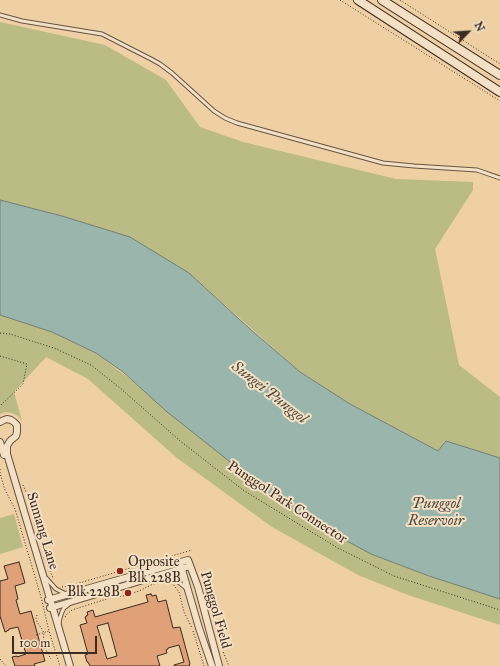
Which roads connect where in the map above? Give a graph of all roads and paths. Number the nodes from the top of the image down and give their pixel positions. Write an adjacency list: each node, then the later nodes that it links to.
1 (340, 0): 9 (path)
2 (358, 0): 8 (main road)
3 (382, 0): 7 (main road)
4 (400, 0): 6 (path)
5 (0, 15): 10 (lane)
6 (500, 64)
7 (500, 75)
8 (500, 92)
9 (500, 102)
10 (500, 178)
11 (0, 333): 33 (path, Punggol Park Connector)
12 (0, 356): 13 (path)
13 (0, 406)
14 (0, 422): 24 (street, Sumang Lane)
15 (0, 442): 30 (street, Sumang Lane)
16 (0, 469): 37 (path)
17 (21, 482): 18 (path)
18 (35, 526)
19 (192, 550): 27 (path)
20 (42, 553): 25 (path)
21 (181, 565): 22 (street); 28 (street, Punggol Field); 29 (street); 49 (street, Punggol Field)
22 (164, 574): 28 (lane); 31 (street)
23 (206, 574): 26 (path)
24 (43, 575): 29 (lane); 30 (street, Sumang Lane)
25 (53, 580)
26 (204, 585)
27 (62, 587)
28 (188, 589): 48 (street, Punggol Field)
29 (68, 594): 30 (street)
30 (49, 600): 32 (street, Sumang Lane)
31 (71, 602): 32 (street); 36 (lane)
32 (51, 607): 36 (street, Sumang Lane); 45 (street, Sumang Lane)
33 (500, 610)
34 (37, 615): 38 (path)
35 (64, 619): 47 (path)
36 (59, 626): 46 (street, Sumang Lane)
37 (49, 631): 38 (path); 44 (path)
38 (44, 633): 39 (path); 42 (path)
39 (36, 635)
40 (220, 644): 50 (path)
41 (0, 659): 43 (path)
42 (51, 659)
43 (6, 666)
44 (60, 666)
45 (66, 666)
46 (70, 666)
47 (204, 666)
48 (212, 666)
49 (219, 666)
50 (229, 666)

